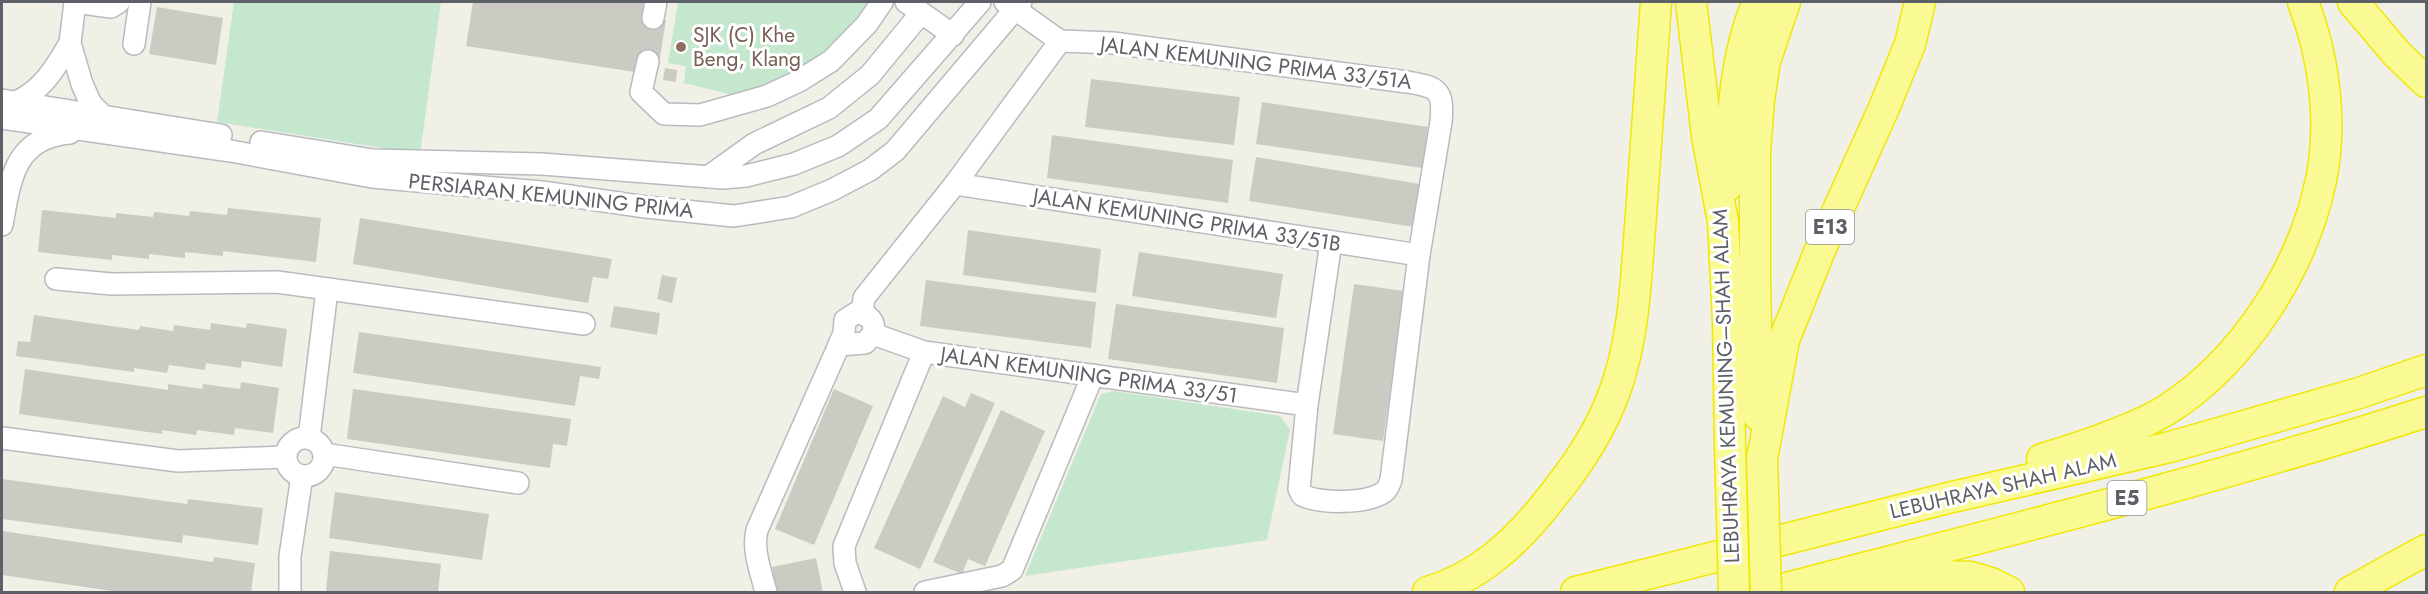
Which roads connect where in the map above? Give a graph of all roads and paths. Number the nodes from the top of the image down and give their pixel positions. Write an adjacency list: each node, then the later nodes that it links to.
1 (75, 2): 2 (street); 18 (street)
2 (119, 2)
3 (140, 2): 19 (street)
4 (882, 2): 20 (street)
5 (980, 2): 16 (street, PERSIARAN KEMUNING PRIMA)
6 (1656, 2): 59 (highway)
7 (1691, 2): 30 (highway, LEBUHRAYA KEMUNING–SHAH ALAM)
8 (1758, 2): 30 (highway)
9 (1785, 2): 49 (highway)
10 (1920, 2): 49 (highway, LEBUHRAYA KEMUNING–SHAH ALAM / E13)
11 (2303, 2): 52 (highway)
12 (2353, 2): 22 (highway)
13 (2380, 2): 21 (highway)
14 (1014, 4): 17 (street); 29 (street, PERSIARAN KEMUNING PRIMA)
15 (914, 7): 16 (street); 27 (street)
16 (953, 35): 27 (street, PERSIARAN KEMUNING PRIMA)
17 (1060, 41): 28 (street); 33 (street, JALAN KEMUNING PRIMA 33/51A)
18 (70, 43): 23 (street); 25 (street)
19 (134, 44)
20 (648, 61)
21 (2427, 62)
22 (2427, 82)
23 (9, 101): 25 (street, PERSIARAN KEMUNING PRIMA)
24 (2, 118): 25 (street, PERSIARAN KEMUNING PRIMA)
25 (97, 123): 26 (street, PERSIARAN KEMUNING PRIMA); 29 (street, PERSIARAN KEMUNING PRIMA); 31 (street)
26 (512, 163): 27 (street, PERSIARAN KEMUNING PRIMA); 29 (street)
27 (708, 177)
28 (955, 184): 32 (street, JALAN KEMUNING PRIMA 33/51B); 36 (street)
29 (509, 189)
30 (1723, 222): 61 (highway, LEBUHRAYA KEMUNING–SHAH ALAM, bridge)
31 (2, 225)
32 (1331, 242): 33 (street, JALAN KEMUNING PRIMA 33/51B); 43 (street)
33 (1419, 255): 43 (street)
34 (56, 279): 35 (street)
35 (327, 290): 37 (street); 46 (street)
36 (862, 314): 38 (street); 39 (street)
37 (584, 324)
38 (873, 334): 39 (street); 40 (street, JALAN KEMUNING PRIMA 33/51)
39 (839, 345): 56 (street)
40 (924, 352): 42 (street, JALAN KEMUNING PRIMA 33/51); 57 (street)
41 (2427, 370): 52 (highway, LEBUHRAYA SHAH ALAM / E5)
42 (1093, 375): 43 (street, JALAN KEMUNING PRIMA 33/51); 58 (street)
43 (1307, 405)
44 (2427, 412): 54 (highway, LEBUHRAYA SHAH ALAM / E5)
45 (2, 438): 48 (street)
46 (309, 438): 47 (street); 48 (street)
47 (324, 454): 50 (street); 51 (street)
48 (285, 457): 50 (street)
49 (1762, 459): 62 (highway, LEBUHRAYA KEMUNING–SHAH ALAM / E13, bridge)
50 (302, 476): 55 (street)
51 (518, 483)
52 (1948, 498): 60 (highway, LEBUHRAYA SHAH ALAM / E5)
53 (2427, 550): 65 (highway)
54 (1826, 578): 63 (highway, LEBUHRAYA SHAH ALAM / E5); 64 (highway)
55 (290, 592)
56 (766, 592)
57 (855, 592)
58 (925, 592)
59 (1428, 592)
60 (1576, 592)
61 (1734, 592)
62 (1766, 592)
63 (1771, 592)
64 (2009, 592)
65 (2350, 592)

